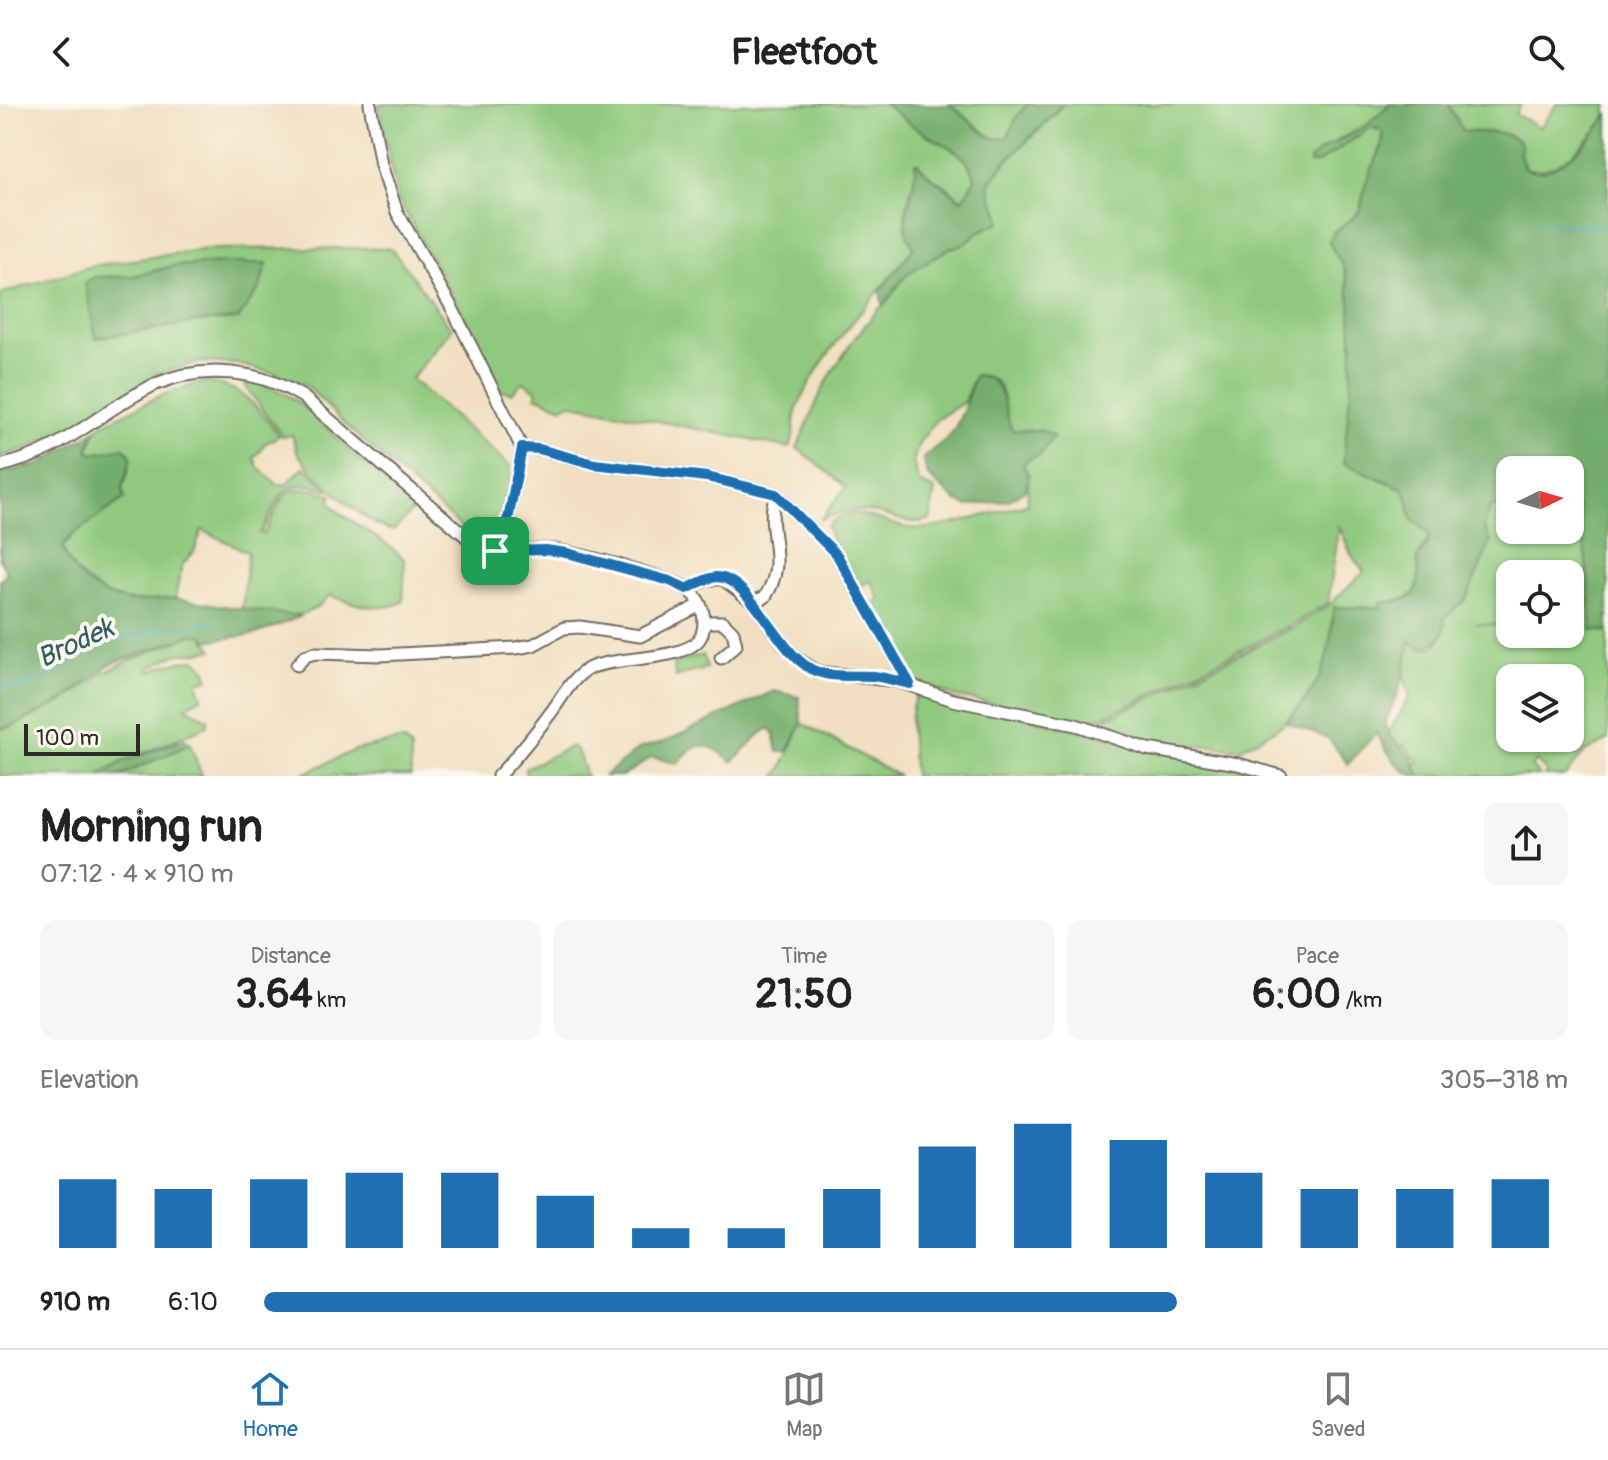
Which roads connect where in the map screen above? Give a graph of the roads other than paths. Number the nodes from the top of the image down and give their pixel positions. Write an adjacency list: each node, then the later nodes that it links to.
1 (370, 104): 2 (street)
2 (522, 448): 4 (street); 5 (street)
3 (0, 466): 5 (street)
4 (776, 494): 7 (street); 14 (street)
5 (495, 551): 6 (street)
6 (687, 589): 8 (street); 9 (street)
7 (765, 597): 8 (street); 10 (street)
8 (753, 602): 10 (street)
9 (700, 605): 11 (street); 13 (street)
10 (764, 616): 14 (street)
11 (704, 622): 12 (street); 15 (street)
12 (721, 658)
13 (297, 665)
14 (910, 684): 16 (street)
15 (498, 776)
16 (1281, 776)

